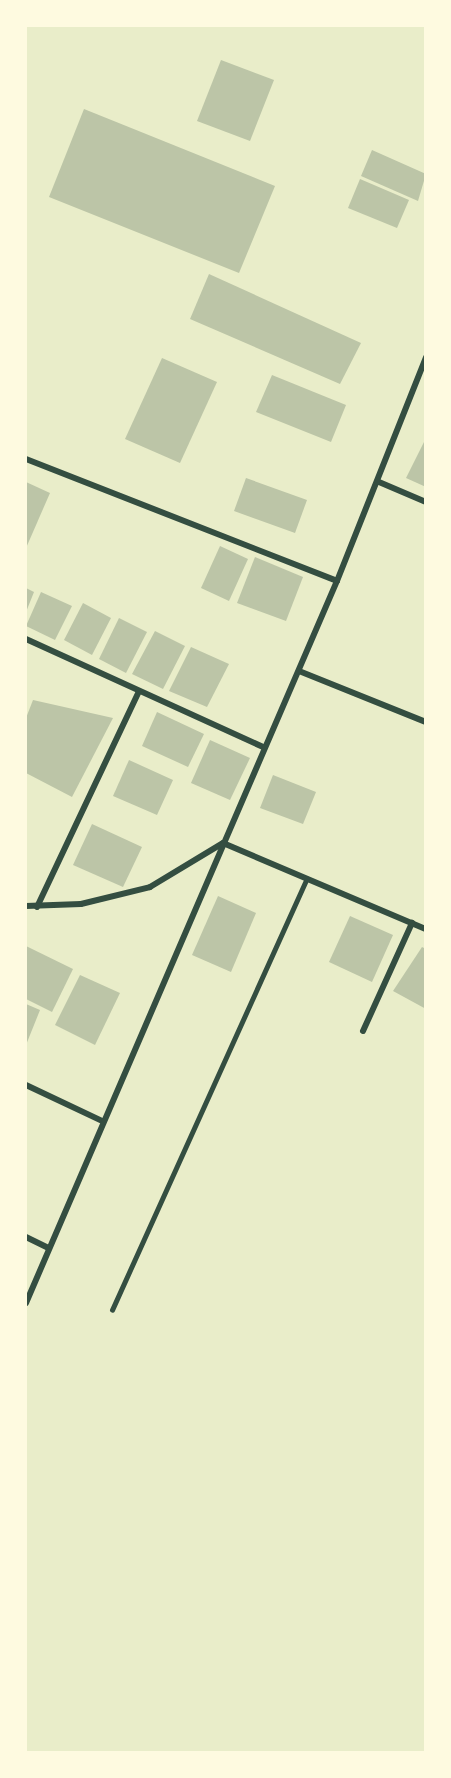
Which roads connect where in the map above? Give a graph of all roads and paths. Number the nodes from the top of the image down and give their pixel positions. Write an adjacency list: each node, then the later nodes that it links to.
1 (426, 357): 3 (street)
2 (26, 459): 5 (street)
3 (379, 482): 4 (street); 5 (street)
4 (426, 502)
5 (338, 581): 7 (street)
6 (26, 639): 8 (street)
7 (300, 671): 9 (street); 10 (street)
8 (138, 693): 10 (street); 14 (street)
9 (426, 722)
10 (263, 747): 11 (street)
11 (223, 843): 12 (street); 14 (street); 19 (street)
12 (307, 879): 15 (street); 23 (lane)
13 (26, 906): 14 (street)
14 (37, 907)
15 (412, 923): 16 (street); 17 (street)
16 (426, 929)
17 (363, 1031)
18 (26, 1085): 19 (street)
19 (102, 1121): 21 (street)
20 (26, 1237): 21 (street)
21 (49, 1248): 22 (street)
22 (26, 1303)
23 (112, 1310)

